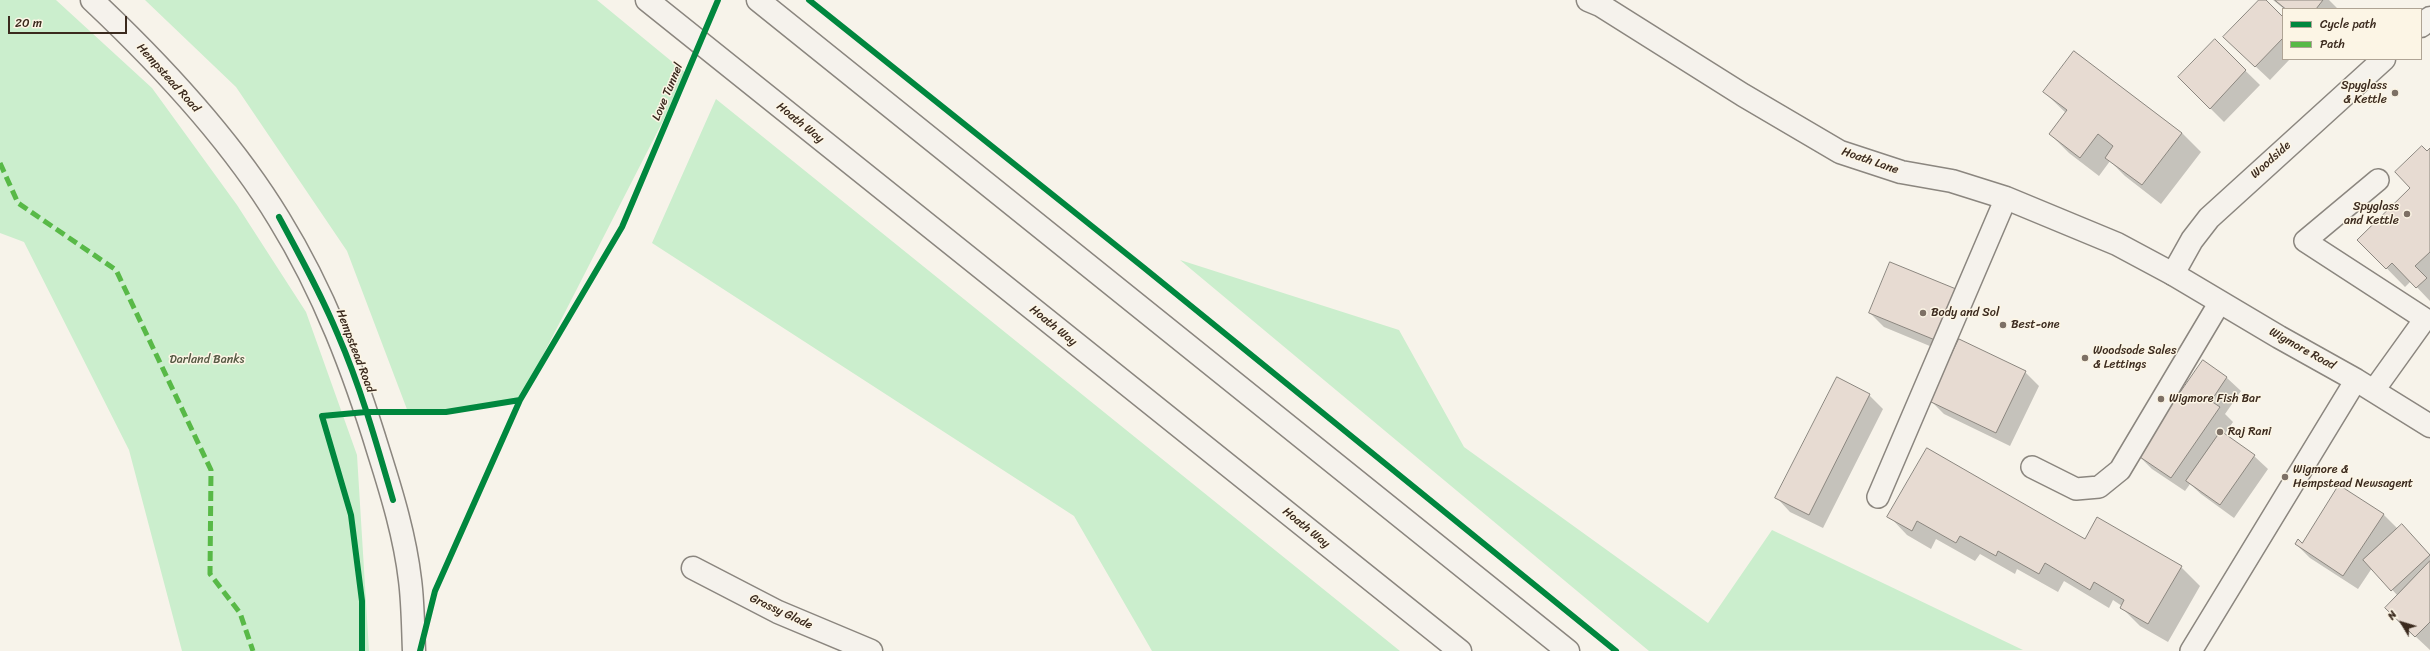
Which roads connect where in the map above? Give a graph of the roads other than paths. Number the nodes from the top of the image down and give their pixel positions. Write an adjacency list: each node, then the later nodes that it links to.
1 (92, 0): 17 (street, Hempstead Road)
2 (647, 0): 19 (street, Hoath Way)
3 (758, 0): 20 (street)
4 (1588, 0): 9 (street, Hoath Lane)
5 (2430, 18): 6 (street)
6 (2422, 25)
7 (2383, 60): 10 (street, Woodside)
8 (2378, 180): 12 (lane)
9 (2006, 198): 10 (street, Hoath Lane); 15 (lane)
10 (2173, 274): 11 (street, Wigmore Road)
11 (2220, 302): 12 (street, Wigmore Road); 14 (lane)
12 (2365, 385): 13 (street, Wigmore Road); 21 (lane)
13 (2430, 426)
14 (2032, 467)
15 (1878, 497)
16 (693, 568): 18 (street, Grassy Glade)
17 (414, 651)
18 (871, 651)
19 (1460, 651)
20 (1568, 651)
21 (2191, 651)

